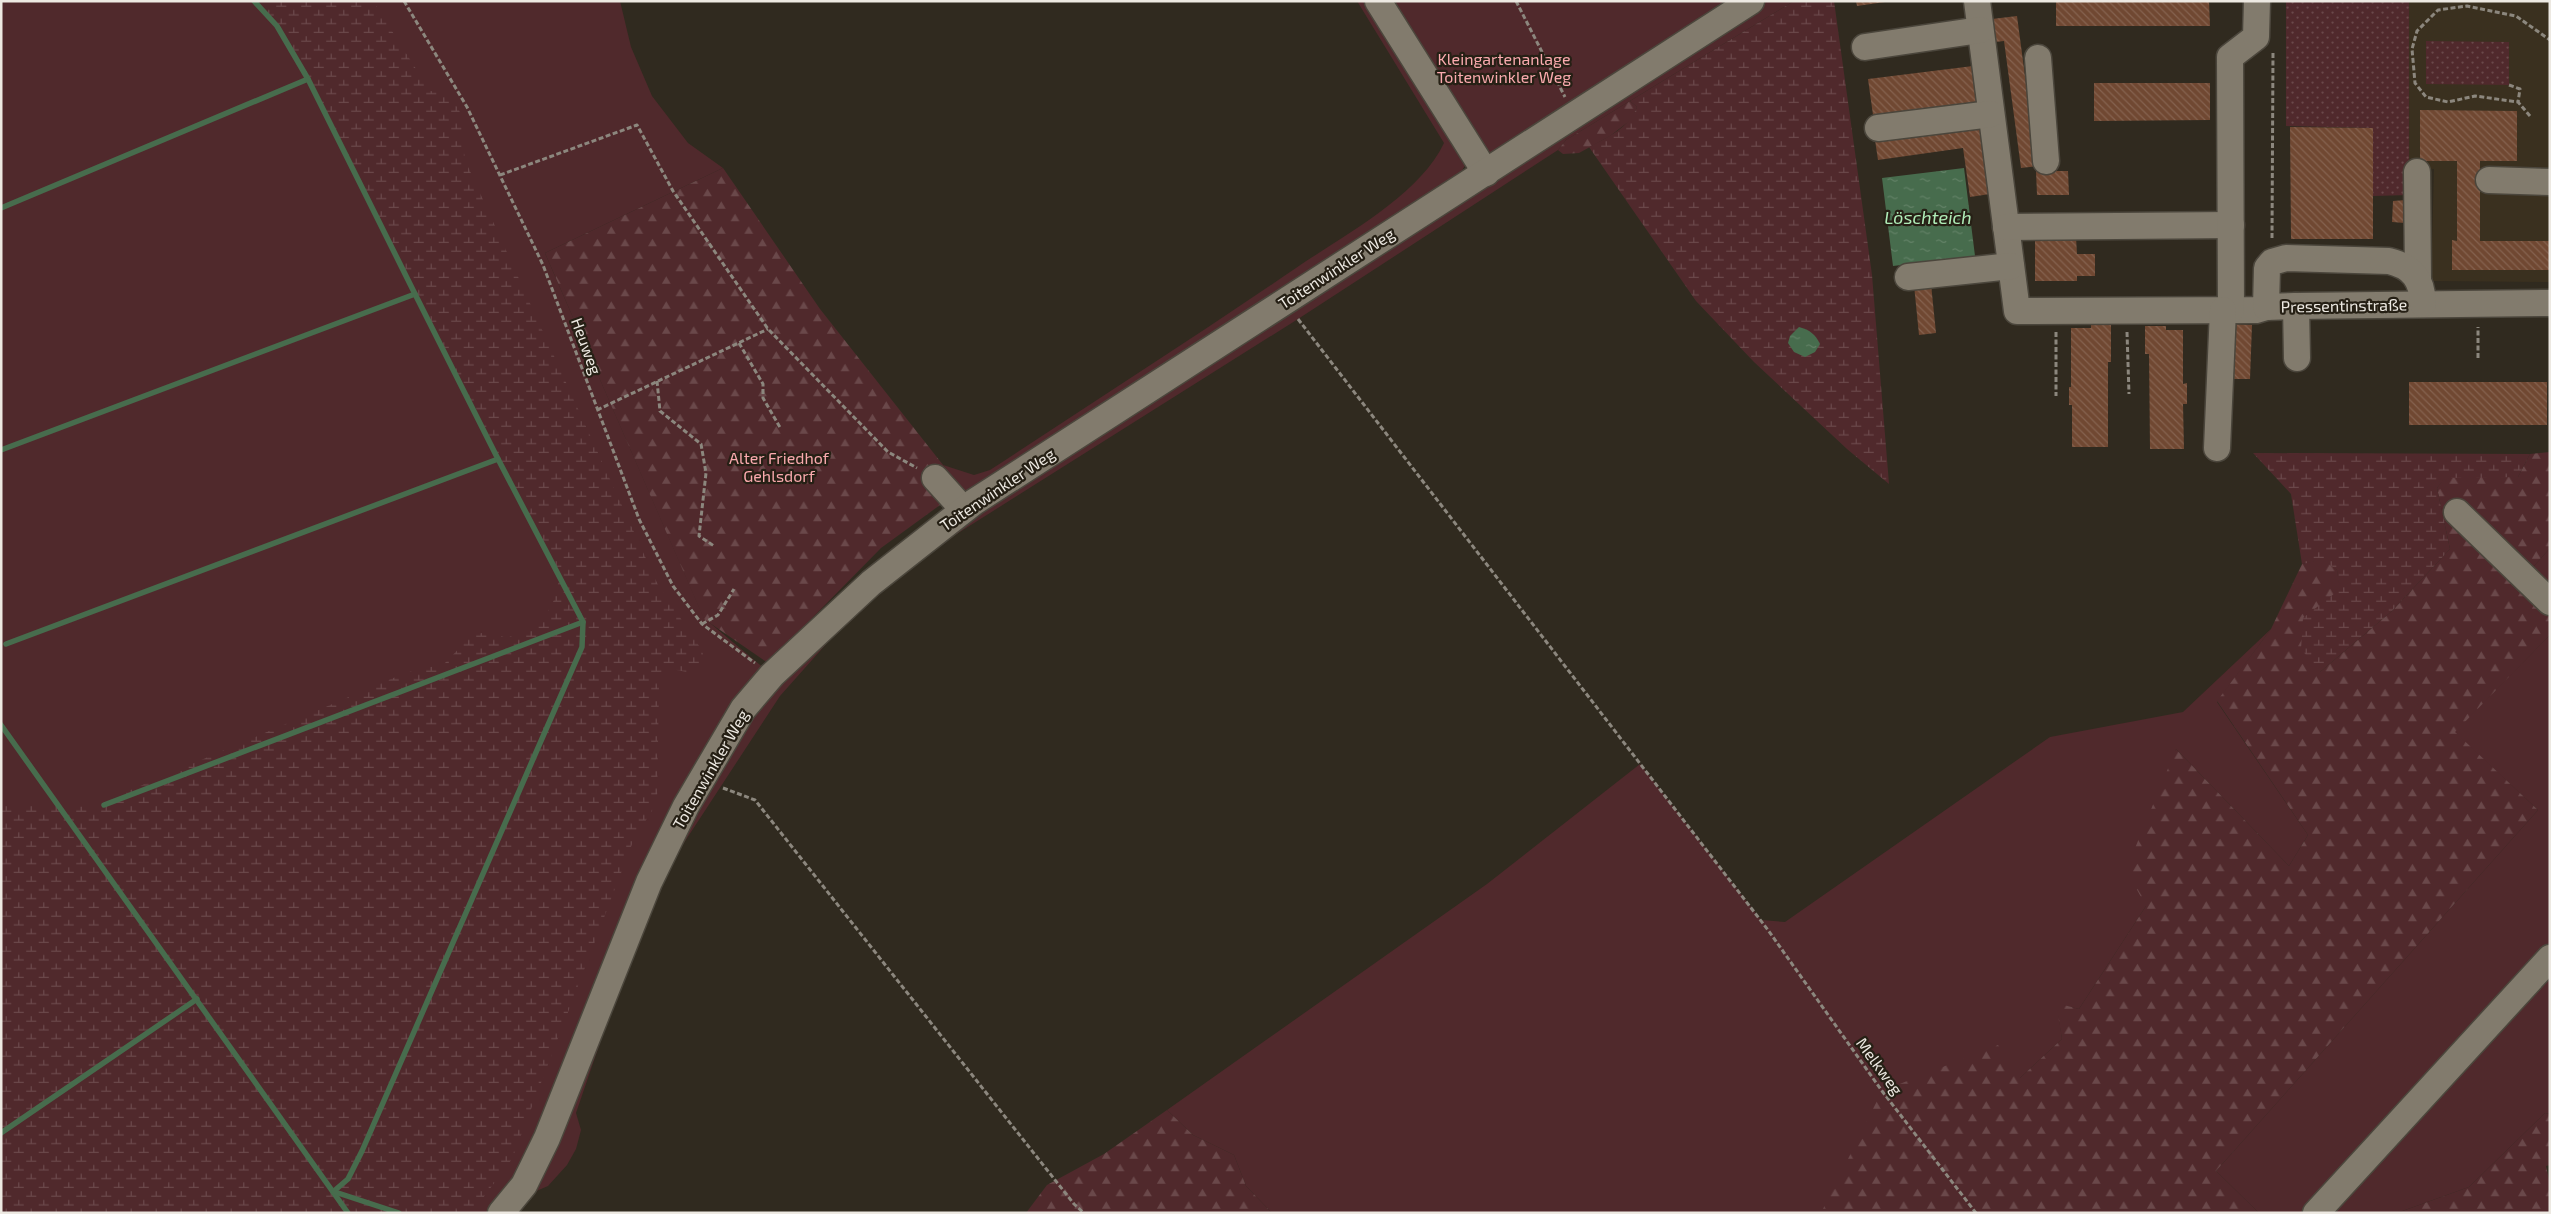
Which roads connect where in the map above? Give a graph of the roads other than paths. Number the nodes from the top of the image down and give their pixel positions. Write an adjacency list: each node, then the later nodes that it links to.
1 (1378, 1): 11 (street)
2 (1751, 1): 11 (street, Toitenwinkler Weg)
3 (1978, 1): 5 (street)
4 (2257, 1): 15 (street)
5 (1980, 30): 6 (street); 8 (street)
6 (1865, 48)
7 (2038, 58): 10 (street)
8 (1991, 114): 9 (street); 16 (street)
9 (1878, 128)
10 (2046, 161)
11 (1486, 172): 27 (street, Toitenwinkler Weg)
12 (2417, 172): 19 (street)
13 (2489, 180): 14 (street)
14 (2550, 182)
15 (2231, 225): 16 (street); 23 (street)
16 (2006, 227): 17 (street)
17 (2011, 266): 18 (street); 23 (street, Pressentinstraße)
18 (1908, 277)
19 (2420, 292): 20 (street, Pressentinstraße); 21 (street, Pressentinstraße); 22 (street, Pressentinstraße)
20 (2550, 303)
21 (2296, 306): 22 (street, Pressentinstraße); 24 (street)
22 (2266, 307): 23 (street, Pressentinstraße)
23 (2227, 310): 25 (street)
24 (2297, 358)
25 (2217, 448)
26 (935, 478): 27 (street)
27 (964, 509): 31 (street, Toitenwinkler Weg)
28 (2457, 512): 29 (street)
29 (2550, 602)
30 (2550, 958): 32 (street)
31 (501, 1213)
32 (2316, 1213)

